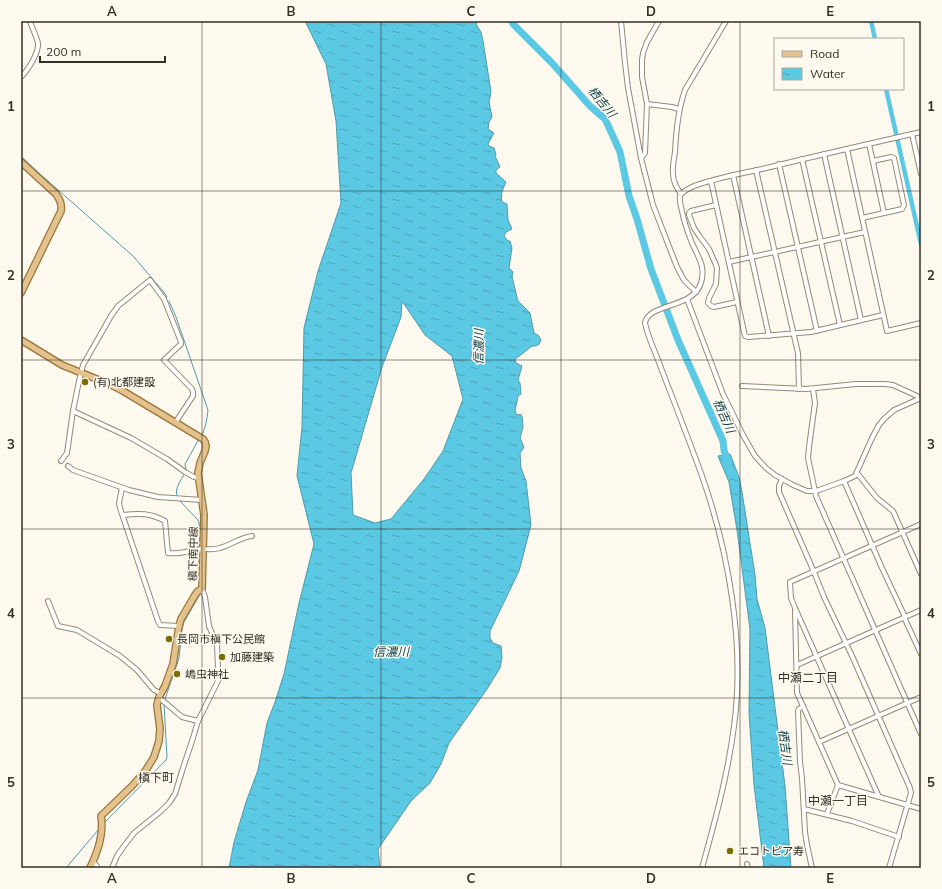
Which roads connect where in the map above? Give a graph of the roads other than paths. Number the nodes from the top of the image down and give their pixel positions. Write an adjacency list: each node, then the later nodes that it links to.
1 (30, 21): 5 (street)
2 (621, 21): 14 (street)
3 (659, 21): 6 (street)
4 (726, 21): 7 (street)
5 (21, 77)
6 (647, 104): 7 (street); 14 (street)
7 (679, 109): 23 (street)
8 (921, 132): 9 (street)
9 (912, 134): 10 (street); 13 (street)
10 (869, 144): 11 (street); 16 (street)
11 (847, 149): 12 (street); 26 (street)
12 (824, 154): 15 (street); 28 (street)
13 (919, 157): 20 (street)
14 (641, 158): 34 (street)
15 (802, 159): 18 (street); 29 (street)
16 (873, 161): 25 (street); 25 (street)
17 (21, 162): 35 (main road)
18 (779, 164): 19 (street); 30 (street)
19 (756, 170): 21 (street); 31 (street)
20 (921, 174)
21 (733, 175): 22 (street); 32 (street)
22 (711, 181): 23 (street); 24 (street)
23 (681, 194): 34 (street)
24 (716, 205): 33 (street); 37 (street)
25 (884, 213): 26 (street)
26 (862, 218): 27 (street)
27 (865, 232): 28 (street); 38 (street)
28 (843, 237): 29 (street); 39 (street)
29 (821, 242): 30 (street); 41 (street)
30 (798, 247): 31 (street); 42 (street)
31 (775, 252): 32 (street); 43 (street)
32 (752, 257): 33 (street); 44 (street)
33 (729, 262): 37 (street)
34 (696, 292): 36 (street)
35 (21, 293)
36 (685, 300): 57 (street); 102 (street)
37 (737, 302): 44 (street)
38 (883, 315): 39 (street); 40 (street)
39 (861, 320): 41 (street)
40 (921, 323)
41 (840, 325): 42 (street)
42 (817, 331): 43 (street)
43 (794, 334): 44 (street); 48 (street)
44 (769, 336)
45 (21, 340): 46 (main road, 槇下南中線)
46 (81, 373): 51 (street); 52 (main road, 槇下南中線); 52 (street)
47 (742, 386): 48 (street)
48 (799, 389): 49 (street)
49 (813, 389): 50 (street); 60 (street)
50 (920, 398): 55 (street)
51 (73, 411): 53 (street); 56 (street)
52 (176, 423): 56 (main road, 槇下南中線)
53 (61, 461)
54 (68, 466): 59 (street)
55 (857, 473): 58 (street); 64 (street)
56 (199, 478): 61 (main road, 槇下南中線)
57 (782, 479): 60 (street); 69 (street)
58 (844, 481): 60 (street); 66 (street)
59 (122, 488): 61 (street); 62 (street)
60 (815, 491): 68 (street)
61 (202, 500): 67 (main road, 槇下南中線)
62 (123, 515): 67 (street); 76 (street)
63 (921, 524): 64 (street)
64 (903, 532): 66 (street); 70 (street)
65 (252, 536): 67 (street)
66 (873, 546): 68 (street); 75 (street)
67 (203, 549): 71 (main road, 槇下南中線)
68 (844, 559): 69 (street); 77 (street)
69 (814, 572): 73 (street); 78 (street)
70 (921, 574)
71 (202, 589): 76 (main road, 槇下南中線); 87 (street)
72 (48, 601): 82 (street)
73 (795, 608): 80 (street); 81 (street)
74 (921, 610): 75 (street)
75 (905, 617): 77 (street); 79 (street)
76 (179, 626): 82 (main road, 槇下南中線)
77 (875, 630): 78 (street); 84 (street)
78 (846, 643): 80 (street); 86 (street)
79 (921, 654)
80 (816, 656): 81 (street); 88 (street)
81 (797, 665): 85 (street)
82 (159, 696): 87 (street); 98 (main road, 槇下南中線)
83 (921, 697): 84 (street)
84 (907, 703): 86 (street); 89 (street)
85 (802, 706): 90 (street); 94 (street)
86 (878, 716): 88 (street); 93 (street)
87 (198, 721): 101 (street)
88 (848, 729): 90 (street); 92 (street)
89 (921, 734)
90 (819, 742): 91 (street)
91 (838, 785): 92 (street); 96 (street)
92 (879, 797): 93 (street)
93 (908, 805): 95 (street); 97 (street)
94 (804, 809): 96 (street); 103 (street)
95 (921, 809)
96 (827, 814): 97 (street)
97 (898, 837): 104 (street)
98 (93, 861): 99 (main road, 槇下南中線); 100 (street)
99 (90, 868)
100 (98, 868)
101 (112, 868)
102 (702, 868)
103 (812, 868)
104 (889, 868)

